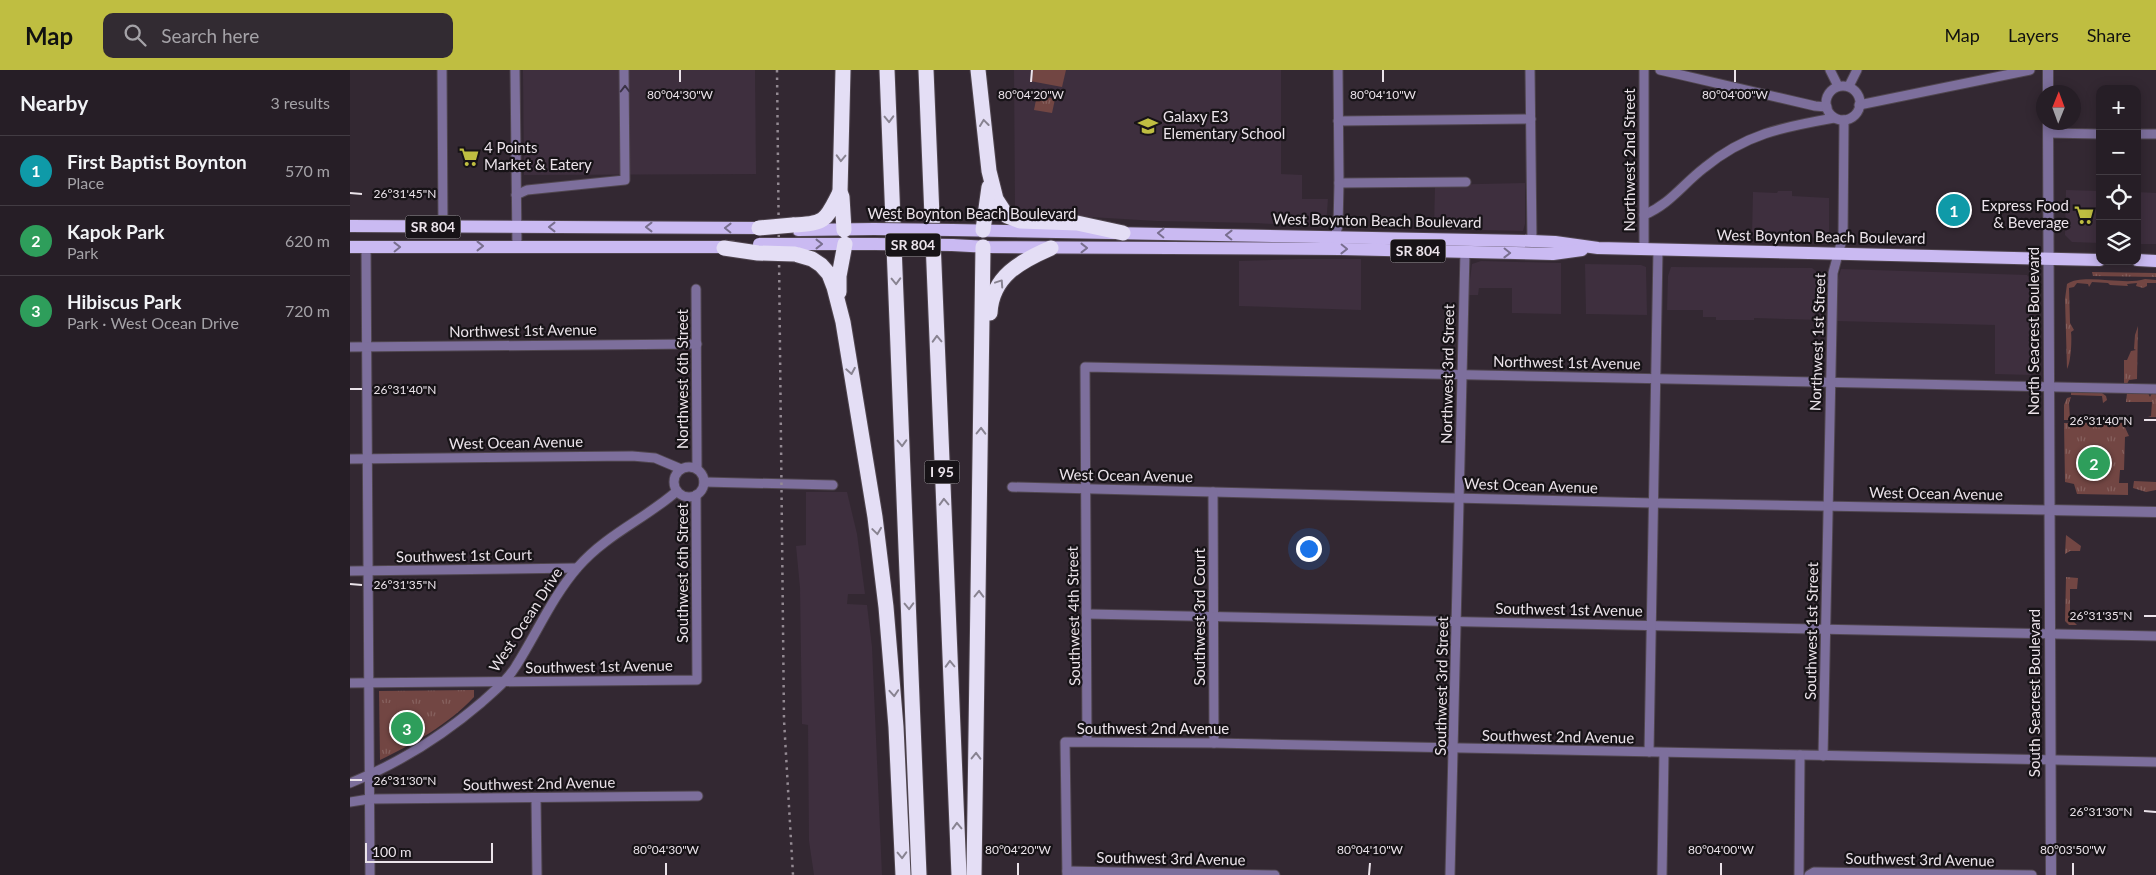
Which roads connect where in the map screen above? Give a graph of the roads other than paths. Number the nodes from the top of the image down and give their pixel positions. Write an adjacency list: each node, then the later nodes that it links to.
1 (442, 70): 37 (street)
2 (515, 70): 33 (street)
3 (624, 70): 33 (street, one-way to 3)
4 (843, 70): 32 (highway, one-way to 32)
5 (887, 70): 125 (highway, I 95, one-way to 125)
6 (926, 70): 126 (highway, I 95, one-way to 6)
7 (978, 70): 29 (highway, one-way to 7)
8 (1338, 70): 23 (street)
9 (1530, 70): 21 (street)
10 (1644, 70): 34 (street, Northwest 2nd Street)
11 (1660, 70): 20 (street)
12 (1830, 70): 17 (street)
13 (1857, 70): 18 (street)
14 (2030, 70): 19 (street)
15 (2048, 70): 16 (street)
16 (2048, 85)
17 (1838, 86): 18 (street); 20 (street)
18 (1849, 86): 19 (street)
19 (1859, 105): 22 (street)
20 (1827, 107): 22 (street)
21 (1531, 119): 23 (street); 46 (street)
22 (1839, 119): 34 (street); 59 (street, Northwest 1st Street)
23 (1338, 121): 31 (street)
24 (2048, 130): 60 (street, North Seacrest Boulevard)
25 (2065, 130): 26 (street)
26 (2096, 134)
27 (2141, 134): 28 (street)
28 (2156, 134)
29 (989, 171): 41 (highway); 42 (highway)
30 (1466, 182): 31 (street)
31 (1339, 183): 44 (street)
32 (840, 192): 39 (highway); 45 (highway)
33 (516, 195): 38 (street)
34 (1644, 215): 56 (street, Northwest 2nd Street)
35 (350, 226): 36 (main road, SR 804)
36 (397, 226): 37 (main road, SR 804); 43 (main road)
37 (443, 227): 38 (main road, SR 804)
38 (517, 227): 40 (main road, SR 804, one-way to 38); 47 (street)
39 (793, 227): 40 (highway, bridge); 45 (main road, West Boynton Beach Boulevard / SR 804)
40 (759, 228)
41 (983, 230): 42 (main road, West Boynton Beach Boulevard / SR 804); 45 (main road, West Boynton Beach Boulevard / SR 804, bridge); 49 (main road)
42 (1123, 232): 44 (main road, West Boynton Beach Boulevard / SR 804, one-way to 42)
43 (350, 234)
44 (1335, 236): 46 (main road, West Boynton Beach Boulevard / SR 804); 55 (main road)
45 (845, 237): 49 (main road, West Boynton Beach Boulevard / SR 804, bridge); 54 (main road, West Boynton Beach Boulevard / SR 804, one-way to 45); 65 (highway)
46 (1532, 241): 53 (main road, West Boynton Beach Boulevard / SR 804)
47 (517, 246): 50 (main road, SR 804, one-way to 47); 51 (main road, SR 804)
48 (350, 247): 50 (main road, SR 804)
49 (983, 247): 52 (main road, West Boynton Beach Boulevard / SR 804); 69 (highway)
50 (366, 248): 68 (street)
51 (724, 248): 54 (highway, bridge)
52 (1051, 248): 55 (main road, West Boynton Beach Boulevard / SR 804, one-way to 55); 69 (highway, one-way to 52)
53 (1593, 248): 56 (main road, West Boynton Beach Boulevard / SR 804); 58 (main road, West Boynton Beach Boulevard / SR 804, one-way to 53)
54 (794, 249): 65 (highway)
55 (1243, 249): 58 (main road, West Boynton Beach Boulevard / SR 804, one-way to 58)
56 (1644, 249): 57 (main road, West Boynton Beach Boulevard / SR 804)
57 (1658, 250): 59 (main road, West Boynton Beach Boulevard / SR 804); 72 (street)
58 (1465, 252): 71 (street, Northwest 3rd Street)
59 (1838, 253): 60 (main road, West Boynton Beach Boulevard / SR 804); 73 (street, Northwest 1st Street)
60 (2048, 258): 61 (main road, SR 804); 74 (street, North Seacrest Boulevard)
61 (2096, 260)
62 (2141, 260): 63 (main road)
63 (2156, 261)
64 (696, 289): 66 (street, Northwest 6th Street)
65 (842, 322): 124 (highway, one-way to 124)
66 (696, 344): 68 (street, Northwest 1st Avenue); 79 (street, Northwest 6th Street)
67 (350, 347): 68 (street, Northwest 1st Avenue)
68 (367, 347): 77 (street)
69 (982, 364): 127 (highway, one-way to 69)
70 (1085, 367): 71 (street, Northwest 1st Avenue); 84 (street, Southwest 4th Street)
71 (1461, 374): 72 (street, Northwest 1st Avenue); 87 (street, Northwest 3rd Street)
72 (1655, 378): 73 (street, Northwest 1st Avenue); 88 (street)
73 (1830, 382): 74 (street, Northwest 1st Avenue); 89 (street, Northwest 1st Street)
74 (2049, 386): 75 (street, Northwest 1st Avenue); 90 (street, North Seacrest Boulevard)
75 (2156, 389)
76 (350, 459): 77 (street, West Ocean Avenue)
77 (368, 459): 78 (street, West Ocean Avenue); 93 (street)
78 (681, 469): 79 (street); 83 (street)
79 (697, 469): 80 (street)
80 (704, 482): 81 (street); 86 (street)
81 (833, 485)
82 (1012, 487): 84 (street, West Ocean Avenue)
83 (677, 490): 86 (street); 92 (street, West Ocean Drive)
84 (1086, 490): 85 (street, West Ocean Avenue); 95 (street, Southwest 4th Street)
85 (1213, 492): 87 (street, West Ocean Avenue); 96 (street, Southwest 3rd Court)
86 (696, 495): 102 (street, Southwest 6th Street)
87 (1460, 498): 88 (street, West Ocean Avenue); 97 (street, Southwest 3rd Street)
88 (1653, 504): 89 (street, West Ocean Avenue); 98 (street)
89 (1828, 506): 90 (street, West Ocean Avenue); 99 (street, Southwest 1st Street)
90 (2049, 510): 91 (street); 100 (street, South Seacrest Boulevard)
91 (2156, 512)
92 (578, 568): 93 (street, Southwest 1st Court); 103 (street, West Ocean Drive)
93 (369, 571): 94 (street, Southwest 1st Court); 105 (street)
94 (350, 572)
95 (1087, 614): 96 (street, Southwest 1st Avenue); 106 (street, Southwest 4th Street)
96 (1214, 617): 97 (street, Southwest 1st Avenue); 107 (street, Southwest 3rd Court)
97 (1457, 621): 98 (street, Southwest 1st Avenue); 108 (street, Southwest 3rd Street)
98 (1650, 626): 99 (street, Southwest 1st Avenue); 109 (street)
99 (1827, 630): 100 (street, Southwest 1st Avenue); 112 (street, Southwest 1st Street)
100 (2049, 635): 101 (street, Southwest 1st Avenue); 113 (street, South Seacrest Boulevard)
101 (2156, 636)
102 (697, 680): 103 (street, Southwest 1st Avenue)
103 (504, 682): 105 (street, Southwest 1st Avenue); 115 (street, West Ocean Drive)
104 (350, 683): 105 (street, Southwest 1st Avenue)
105 (368, 683): 115 (street)
106 (1088, 741): 107 (street, Southwest 2nd Avenue); 121 (street, Southwest 2nd Avenue)
107 (1214, 743): 108 (street, Southwest 2nd Avenue)
108 (1454, 749): 109 (street, Southwest 2nd Avenue); 129 (street, Southwest 3rd Street)
109 (1649, 752): 110 (street, Southwest 2nd Avenue)
110 (1664, 753): 111 (street, Southwest 2nd Avenue); 130 (street)
111 (1800, 755): 112 (street, Southwest 2nd Avenue); 131 (street)
112 (1824, 756): 113 (street, Southwest 2nd Avenue)
113 (2050, 760): 114 (street, Southwest 2nd Avenue); 134 (street, South Seacrest Boulevard)
114 (2156, 762)
115 (369, 775): 116 (street); 119 (street)
116 (350, 783)
117 (698, 796): 118 (street, Southwest 2nd Avenue)
118 (536, 798): 119 (street, Southwest 2nd Avenue); 123 (street)
119 (369, 799): 120 (street, Southwest 2nd Avenue); 122 (street)
120 (350, 802)
121 (1067, 873): 128 (street, Southwest 3rd Avenue)
122 (370, 875)
123 (537, 875)
124 (903, 875)
125 (919, 875)
126 (959, 875)
127 (974, 875)
128 (1275, 875)
129 (1450, 875)
130 (1662, 875)
131 (1799, 875)
132 (1809, 875): 133 (street, Southwest 3rd Avenue)
133 (2032, 875)
134 (2051, 875)

